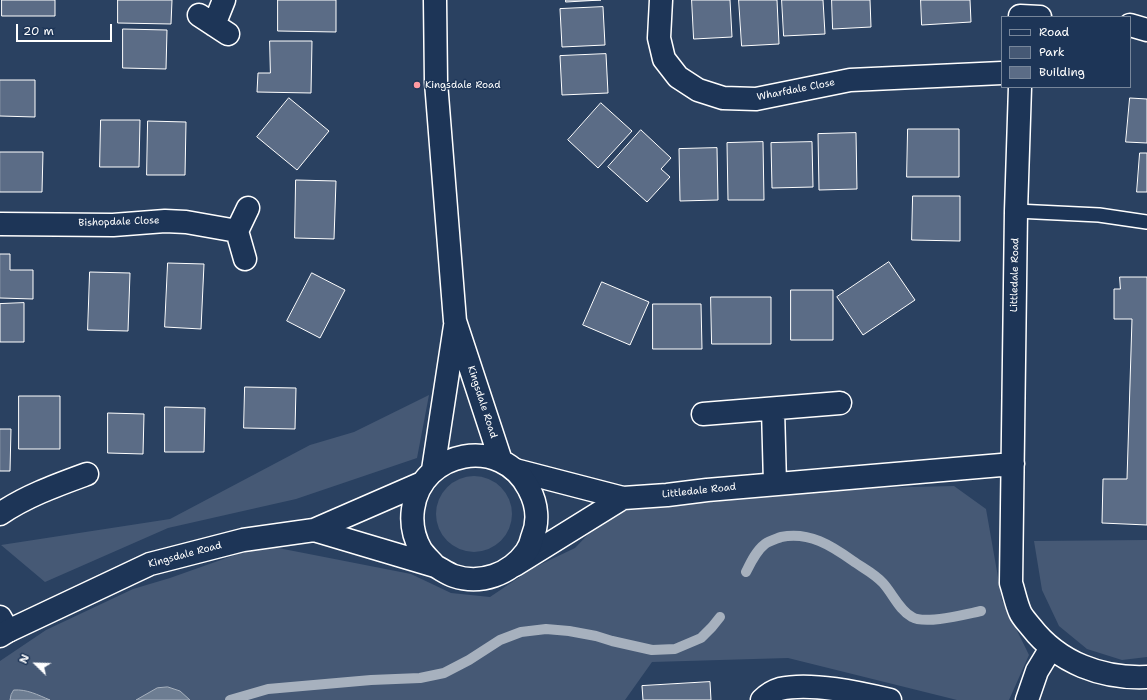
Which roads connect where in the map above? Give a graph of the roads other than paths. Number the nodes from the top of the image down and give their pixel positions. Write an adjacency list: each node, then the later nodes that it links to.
1 (224, 0): 4 (street)
2 (435, 0): 15 (street, Kingsdale Road)
3 (661, 0): 7 (street, Wharfdale Close)
4 (214, 25)
5 (1131, 25): 6 (street)
6 (1147, 30)
7 (1001, 73)
8 (1020, 88): 10 (street, Littledale Road)
9 (248, 208): 13 (street)
10 (1016, 211): 11 (lane); 19 (street, Littledale Road)
11 (1147, 222)
12 (0, 224): 13 (street, Bishopdale Close)
13 (236, 231): 14 (street)
14 (246, 259)
15 (455, 321): 20 (street, Kingsdale Road); 22 (street, Kingsdale Road)
16 (840, 403): 17 (street)
17 (773, 409): 18 (street); 23 (street)
18 (702, 414)
19 (1013, 464): 23 (street, Littledale Road); 30 (street, Littledale Road)
20 (508, 465): 22 (street); 24 (street, Littledale Road); 28 (street)
21 (87, 474): 25 (street)
22 (428, 477): 26 (street, Kingsdale Road); 27 (street)
23 (775, 484): 24 (street, Littledale Road)
24 (623, 498): 28 (street, Littledale Road)
25 (0, 514)
26 (314, 530): 27 (street, Kingsdale Road); 29 (street, Kingsdale Road)
27 (435, 566): 28 (street)
28 (513, 566)
29 (3, 628)
30 (1051, 648): 31 (street, Littledale Road); 34 (street)
31 (1147, 677)
32 (762, 700): 33 (street)
33 (890, 700)
34 (1027, 700)

